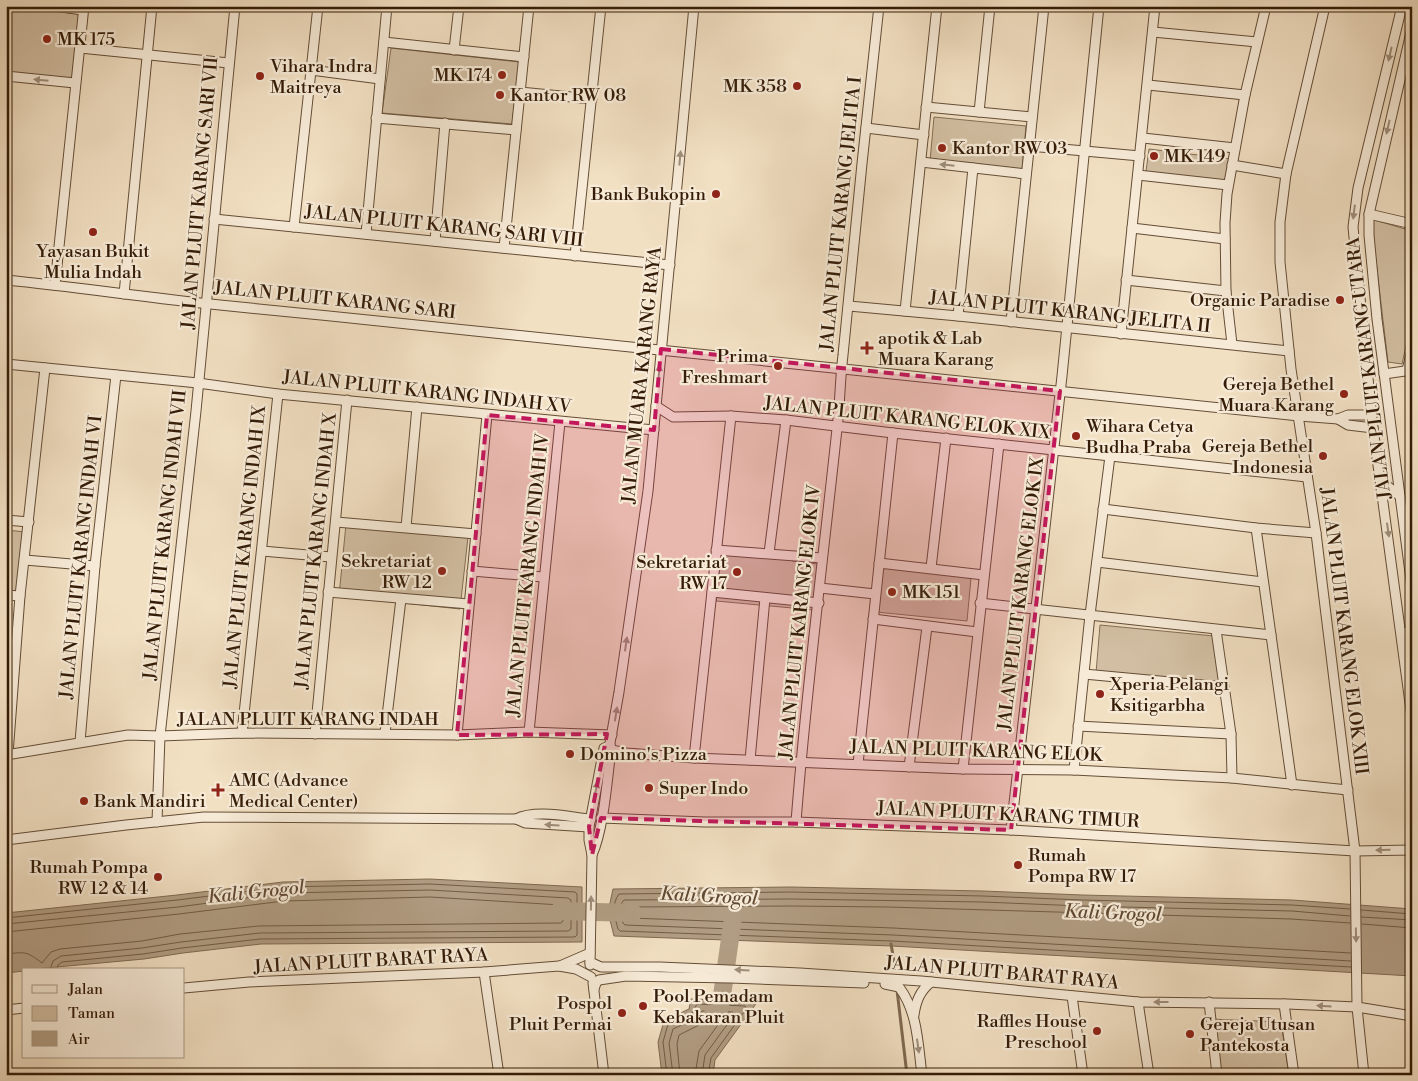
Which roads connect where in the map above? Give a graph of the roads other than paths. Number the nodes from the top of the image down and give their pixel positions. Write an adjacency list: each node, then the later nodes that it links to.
1 (54, 6): 19 (street)
2 (152, 6): 26 (street)
3 (235, 6): 28 (street, JALAN PLUIT KARANG SARI VII)
4 (318, 6): 29 (street)
5 (387, 6): 22 (street)
6 (459, 6): 25 (street)
7 (529, 6): 27 (street)
8 (601, 6): 37 (street)
9 (694, 6): 69 (street, JALAN MUARA KARANG RAYA, one-way to 9)
10 (879, 6): 44 (street, JALAN PLUIT KARANG JELITA I)
11 (937, 6): 39 (street)
12 (990, 6): 40 (street)
13 (1044, 6): 41 (street)
14 (1099, 6): 50 (street, JALAN PLUIT KARANG ELOK IX)
15 (1155, 6): 21 (street)
16 (1266, 6): 23 (street)
17 (1325, 6): 56 (street, JALAN PLUIT KARANG ELOK XIII)
18 (1402, 6): 36 (street, JALAN PLUIT KARANG UTARA, one-way to 36)
19 (83, 8): 24 (street)
20 (1412, 28): 38 (street, JALAN PLUIT KARANG UTARA)
21 (1153, 32): 23 (street); 33 (street)
22 (384, 42): 25 (street); 31 (street)
23 (1257, 42): 35 (street)
24 (80, 48): 26 (street); 32 (street)
25 (454, 50): 27 (street)
26 (147, 54): 28 (street); 74 (street)
27 (524, 57): 34 (street)
28 (229, 63): 60 (street, JALAN PLUIT KARANG SARI VII)
29 (311, 70): 31 (street); 62 (street)
30 (6, 76): 32 (street, one-way to 30)
31 (380, 79): 42 (street)
32 (75, 83): 72 (street)
33 (1148, 86): 35 (street); 47 (street)
34 (520, 92): 37 (street); 45 (street)
35 (1245, 96): 49 (street)
36 (1380, 96): 38 (street); 99 (street, JALAN PLUIT KARANG UTARA, one-way to 99)
37 (592, 99): 68 (street)
38 (1394, 100): 59 (street, JALAN PLUIT KARANG UTARA, one-way to 59)
39 (926, 107): 40 (street); 46 (street)
40 (979, 112): 41 (street)
41 (1032, 117): 48 (street)
42 (376, 118): 43 (street); 64 (street)
43 (445, 124): 45 (street); 66 (street)
44 (866, 128): 46 (street); 76 (street, JALAN PLUIT KARANG JELITA I)
45 (516, 130): 67 (street)
46 (924, 135): 52 (street)
47 (1142, 138): 49 (street); 51 (street)
48 (1029, 146): 50 (street); 55 (street)
49 (1235, 148): 53 (street)
50 (1084, 151): 51 (street); 80 (street, JALAN PLUIT KARANG ELOK IX)
51 (1140, 156): 57 (street)
52 (921, 162): 54 (street, one-way to 52); 77 (street)
53 (1232, 165): 56 (street); 58 (street)
54 (973, 168): 55 (street); 78 (street)
55 (1026, 174): 79 (street)
56 (1286, 174): 85 (street, JALAN PLUIT KARANG ELOK XIII)
57 (1138, 175): 58 (street); 63 (street)
58 (1228, 185): 65 (street)
59 (1369, 214): 61 (street); 90 (street, JALAN PLUIT KARANG UTARA)
60 (214, 219): 62 (street, JALAN PLUIT KARANG SARI VIII); 75 (street, JALAN PLUIT KARANG SARI VII)
61 (1412, 224)
62 (294, 227): 64 (street, JALAN PLUIT KARANG SARI VIII)
63 (1132, 228): 65 (street); 71 (street)
64 (366, 234): 66 (street, JALAN PLUIT KARANG SARI VIII)
65 (1225, 239): 73 (street)
66 (435, 241): 67 (street, JALAN PLUIT KARANG SARI VIII)
67 (504, 248): 68 (street, JALAN PLUIT KARANG SARI VIII)
68 (575, 256): 69 (street, JALAN PLUIT KARANG SARI VIII)
69 (670, 265): 83 (street, JALAN MUARA KARANG RAYA)
70 (6, 280): 72 (street, JALAN PLUIT KARANG SARI)
71 (1126, 280): 73 (street); 81 (street)
72 (55, 285): 74 (street, JALAN PLUIT KARANG SARI)
73 (1226, 291): 82 (street)
74 (124, 294): 75 (street, JALAN PLUIT KARANG SARI)
75 (206, 304): 83 (street, JALAN PLUIT KARANG SARI); 92 (street, JALAN PLUIT KARANG SARI VII)
76 (848, 306): 77 (street, JALAN PLUIT KARANG JELITA II); 88 (street, JALAN PLUIT KARANG JELITA I)
77 (905, 311): 78 (street, JALAN PLUIT KARANG JELITA II)
78 (958, 316): 79 (street, JALAN PLUIT KARANG JELITA II)
79 (1011, 322): 80 (street, JALAN PLUIT KARANG JELITA II)
80 (1067, 328): 81 (street, JALAN PLUIT KARANG JELITA II); 93 (street, JALAN PLUIT KARANG ELOK IX)
81 (1121, 334): 82 (street, JALAN PLUIT KARANG JELITA II)
82 (1232, 344): 85 (street, JALAN PLUIT KARANG JELITA II)
83 (661, 349): 88 (street, JALAN PLUIT KARANG SARI); 96 (street, JALAN MUARA KARANG RAYA, one-way to 83)
84 (1412, 350): 89 (street)
85 (1289, 351): 101 (street, JALAN PLUIT KARANG ELOK XIII)
86 (6, 364): 87 (street, JALAN PLUIT KARANG INDAH VII)
87 (45, 368): 91 (street, JALAN PLUIT KARANG INDAH VII); 118 (street)
88 (842, 368): 93 (street, JALAN PLUIT KARANG SARI); 105 (street, JALAN PLUIT KARANG JELITA I)
89 (1410, 370): 90 (street)
90 (1384, 374): 115 (street, JALAN PLUIT KARANG UTARA)
91 (116, 375): 92 (street, JALAN PLUIT KARANG INDAH VII); 132 (street, JALAN PLUIT KARANG INDAH VI)
92 (198, 383): 94 (street, JALAN PLUIT KARANG INDAH XV); 172 (street, JALAN PLUIT KARANG INDAH VII)
93 (1060, 391): 101 (street, JALAN PLUIT KARANG SARI); 111 (street, JALAN PLUIT KARANG ELOK IX)
94 (278, 394): 95 (street, JALAN PLUIT KARANG INDAH XV); 124 (street, JALAN PLUIT KARANG INDAH IX)
95 (347, 400): 97 (street, JALAN PLUIT KARANG INDAH XV); 119 (street, JALAN PLUIT KARANG INDAH X)
96 (656, 406): 100 (street, JALAN PLUIT KARANG ELOK XIX); 107 (street, JALAN MUARA KARANG RAYA)
97 (418, 407): 98 (street, JALAN PLUIT KARANG INDAH XV); 120 (street)
98 (487, 415): 104 (street, JALAN PLUIT KARANG INDAH XV); 123 (street)
99 (1372, 415): 102 (street); 106 (street, JALAN PLUIT KARANG UTARA)
100 (731, 416): 103 (street, JALAN PLUIT KARANG ELOK XIX); 125 (street)
101 (1299, 416): 102 (street, JALAN PLUIT KARANG SARI); 113 (street, JALAN PLUIT KARANG ELOK XIII)
102 (1338, 419): 106 (street)
103 (786, 420): 105 (street, JALAN PLUIT KARANG ELOK XIX); 126 (street)
104 (560, 422): 107 (street, JALAN PLUIT KARANG INDAH XV); 136 (street, JALAN PLUIT KARANG INDAH IV)
105 (838, 426): 108 (street, JALAN PLUIT KARANG ELOK XIX); 128 (street, JALAN PLUIT KARANG ELOK IV)
106 (1373, 428): 114 (street, JALAN PLUIT KARANG UTARA)
107 (654, 430): 171 (street, JALAN MUARA KARANG RAYA, one-way to 107)
108 (893, 433): 109 (street, JALAN PLUIT KARANG ELOK XIX); 131 (street)
109 (946, 438): 110 (street, JALAN PLUIT KARANG ELOK XIX); 133 (street)
110 (999, 444): 111 (street, JALAN PLUIT KARANG ELOK XIX); 135 (street)
111 (1054, 449): 112 (street, JALAN PLUIT KARANG ELOK XIX); 150 (street, JALAN PLUIT KARANG ELOK IX)
112 (1110, 456): 113 (street, JALAN PLUIT KARANG ELOK XIX); 116 (street)
113 (1307, 477): 122 (street, JALAN PLUIT KARANG ELOK XIII)
114 (1381, 481): 115 (street); 158 (street, JALAN PLUIT KARANG UTARA, one-way to 158)
115 (1400, 496): 139 (street, JALAN PLUIT KARANG UTARA)
116 (1103, 509): 121 (street); 130 (street)
117 (6, 520): 118 (street)
118 (29, 522): 129 (street)
119 (336, 522): 120 (street); 127 (street, JALAN PLUIT KARANG INDAH X)
120 (406, 527): 123 (street)
121 (1256, 528): 122 (street); 137 (street)
122 (1316, 533): 186 (street, JALAN PLUIT KARANG ELOK XIII)
123 (476, 534): 134 (street)
124 (262, 550): 127 (street); 167 (street, JALAN PLUIT KARANG INDAH IX)
125 (716, 550): 126 (street); 141 (street)
126 (769, 553): 128 (street)
127 (332, 557): 140 (street, JALAN PLUIT KARANG INDAH X)
128 (822, 558): 138 (street, JALAN PLUIT KARANG ELOK IV)
129 (26, 560): 132 (street); 144 (street)
130 (1097, 562): 137 (street); 151 (street)
131 (879, 563): 133 (street); 142 (street)
132 (95, 566): 173 (street, JALAN PLUIT KARANG INDAH VI)
133 (931, 568): 135 (street)
134 (472, 571): 136 (street); 149 (street)
135 (984, 575): 148 (street)
136 (543, 577): 165 (street, JALAN PLUIT KARANG INDAH IV)
137 (1263, 582): 157 (street)
138 (820, 588): 142 (street); 147 (street, JALAN PLUIT KARANG ELOK IV)
139 (1412, 588)
140 (328, 592): 146 (street); 168 (street, JALAN PLUIT KARANG INDAH X)
141 (712, 592): 145 (street); 176 (street)
142 (875, 594): 152 (street)
143 (6, 595): 144 (street)
144 (20, 596): 175 (street)
145 (765, 598): 147 (street); 177 (street)
146 (401, 599): 149 (street); 166 (street)
147 (819, 603): 178 (street, JALAN PLUIT KARANG ELOK IV)
148 (980, 603): 150 (street); 156 (street)
149 (468, 604): 170 (street)
150 (1036, 609): 151 (street); 182 (street, JALAN PLUIT KARANG ELOK IX)
151 (1090, 615): 155 (street); 161 (street)
152 (873, 619): 153 (street); 179 (street)
153 (927, 627): 156 (street); 180 (street)
154 (1412, 628): 158 (street)
155 (1216, 630): 157 (street); 162 (street)
156 (977, 632): 181 (street)
157 (1271, 636): 185 (street)
158 (1402, 636): 163 (street, JALAN PLUIT KARANG UTARA)
159 (1412, 645): 160 (street)
160 (1412, 670)
161 (1084, 674): 162 (street); 164 (street)
162 (1224, 687): 169 (street)
163 (1412, 718)
164 (1078, 726): 169 (street); 183 (street)
165 (529, 732): 170 (street, JALAN PLUIT KARANG INDAH); 171 (street, JALAN PLUIT KARANG INDAH)
166 (385, 733): 168 (street, JALAN PLUIT KARANG INDAH); 170 (street, JALAN PLUIT KARANG INDAH)
167 (242, 734): 168 (street, JALAN PLUIT KARANG INDAH); 172 (street, JALAN PLUIT KARANG INDAH)
168 (315, 734)
169 (1231, 734): 184 (street)
170 (457, 735)
171 (612, 735): 174 (street, JALAN MUARA KARANG RAYA)
172 (160, 736): 173 (street, JALAN PLUIT KARANG INDAH); 188 (street, JALAN PLUIT KARANG INDAH VII)
173 (80, 742): 175 (street, JALAN PLUIT KARANG INDAH)
174 (608, 748): 176 (street, JALAN PLUIT KARANG ELOK); 187 (street, JALAN MUARA KARANG RAYA); 190 (street, JALAN MUARA KARANG RAYA, one-way to 174)
175 (7, 755)
176 (694, 758): 177 (street, JALAN PLUIT KARANG ELOK)
177 (750, 760): 178 (street, JALAN PLUIT KARANG ELOK)
178 (801, 763): 179 (street, JALAN PLUIT KARANG ELOK); 189 (street, JALAN PLUIT KARANG ELOK IV)
179 (858, 764): 180 (street, JALAN PLUIT KARANG ELOK)
180 (909, 766): 181 (street, JALAN PLUIT KARANG ELOK)
181 (963, 768): 182 (street, JALAN PLUIT KARANG ELOK)
182 (1017, 770): 183 (street, JALAN PLUIT KARANG ELOK); 191 (street, JALAN PLUIT KARANG ELOK IX)
183 (1074, 770): 184 (street, JALAN PLUIT KARANG ELOK)
184 (1232, 778): 185 (street, JALAN PLUIT KARANG ELOK)
185 (1292, 785): 186 (street, JALAN PLUIT KARANG ELOK)
186 (1348, 790): 194 (street, JALAN PLUIT KARANG ELOK XIII)
187 (601, 818): 189 (street, JALAN PLUIT KARANG TIMUR); 195 (street, JALAN MUARA KARANG RAYA)
188 (157, 822): 190 (street); 192 (street)
189 (796, 822): 191 (street, JALAN PLUIT KARANG TIMUR)
190 (590, 823): 195 (street, JALAN MUARA KARANG RAYA)
191 (1011, 830): 194 (street, JALAN PLUIT KARANG TIMUR)
192 (6, 840)
193 (1412, 850): 194 (street, JALAN PLUIT KARANG TIMUR, one-way to 194)
194 (1355, 851): 211 (street, JALAN PLUIT KARANG ELOK XIII, one-way to 211)
195 (592, 855): 196 (street, JALAN MUARA KARANG RAYA, one-way to 195)
196 (590, 957): 197 (street, JALAN PLUIT BARAT RAYA); 198 (street, JALAN PLUIT BARAT RAYA); 201 (street, JALAN MUARA KARANG RAYA)
197 (559, 966): 199 (street, JALAN PLUIT BARAT RAYA); 201 (street, JALAN PLUIT BARAT RAYA)
198 (631, 967): 200 (street, JALAN PLUIT BARAT RAYA); 202 (street)
199 (484, 972): 204 (street, JALAN PLUIT BARAT RAYA); 215 (street)
200 (672, 972): 202 (street, JALAN PLUIT BARAT RAYA); 203 (street, JALAN PLUIT BARAT RAYA, one-way to 200); 214 (street, JALAN PLUIT BARAT RAYA)
201 (591, 977): 205 (street, JALAN MUARA KARANG RAYA)
202 (631, 977): 205 (street, JALAN PLUIT BARAT RAYA)
203 (931, 982): 206 (street, JALAN PLUIT BARAT RAYA); 214 (street)
204 (185, 988)
205 (594, 989): 216 (street, JALAN MUARA KARANG RAYA)
206 (1072, 996): 207 (street, JALAN PLUIT BARAT RAYA); 218 (street)
207 (1138, 1002): 208 (street, JALAN PLUIT BARAT RAYA, one-way to 207); 219 (street)
208 (1209, 1002): 209 (street, JALAN PLUIT BARAT RAYA); 220 (street)
209 (1284, 1004): 211 (street, JALAN PLUIT BARAT RAYA, one-way to 209); 221 (street)
210 (22, 1008): 212 (street)
211 (1357, 1008): 213 (street, JALAN PLUIT BARAT RAYA); 222 (street, JALAN PLUIT KARANG ELOK XIII)
212 (6, 1010)
213 (1410, 1015)
214 (914, 1018): 217 (street, one-way to 217)
215 (499, 1075)
216 (604, 1075)
217 (922, 1075)
218 (1084, 1075)
219 (1149, 1075)
220 (1217, 1075)
221 (1294, 1075)
222 (1364, 1075)

